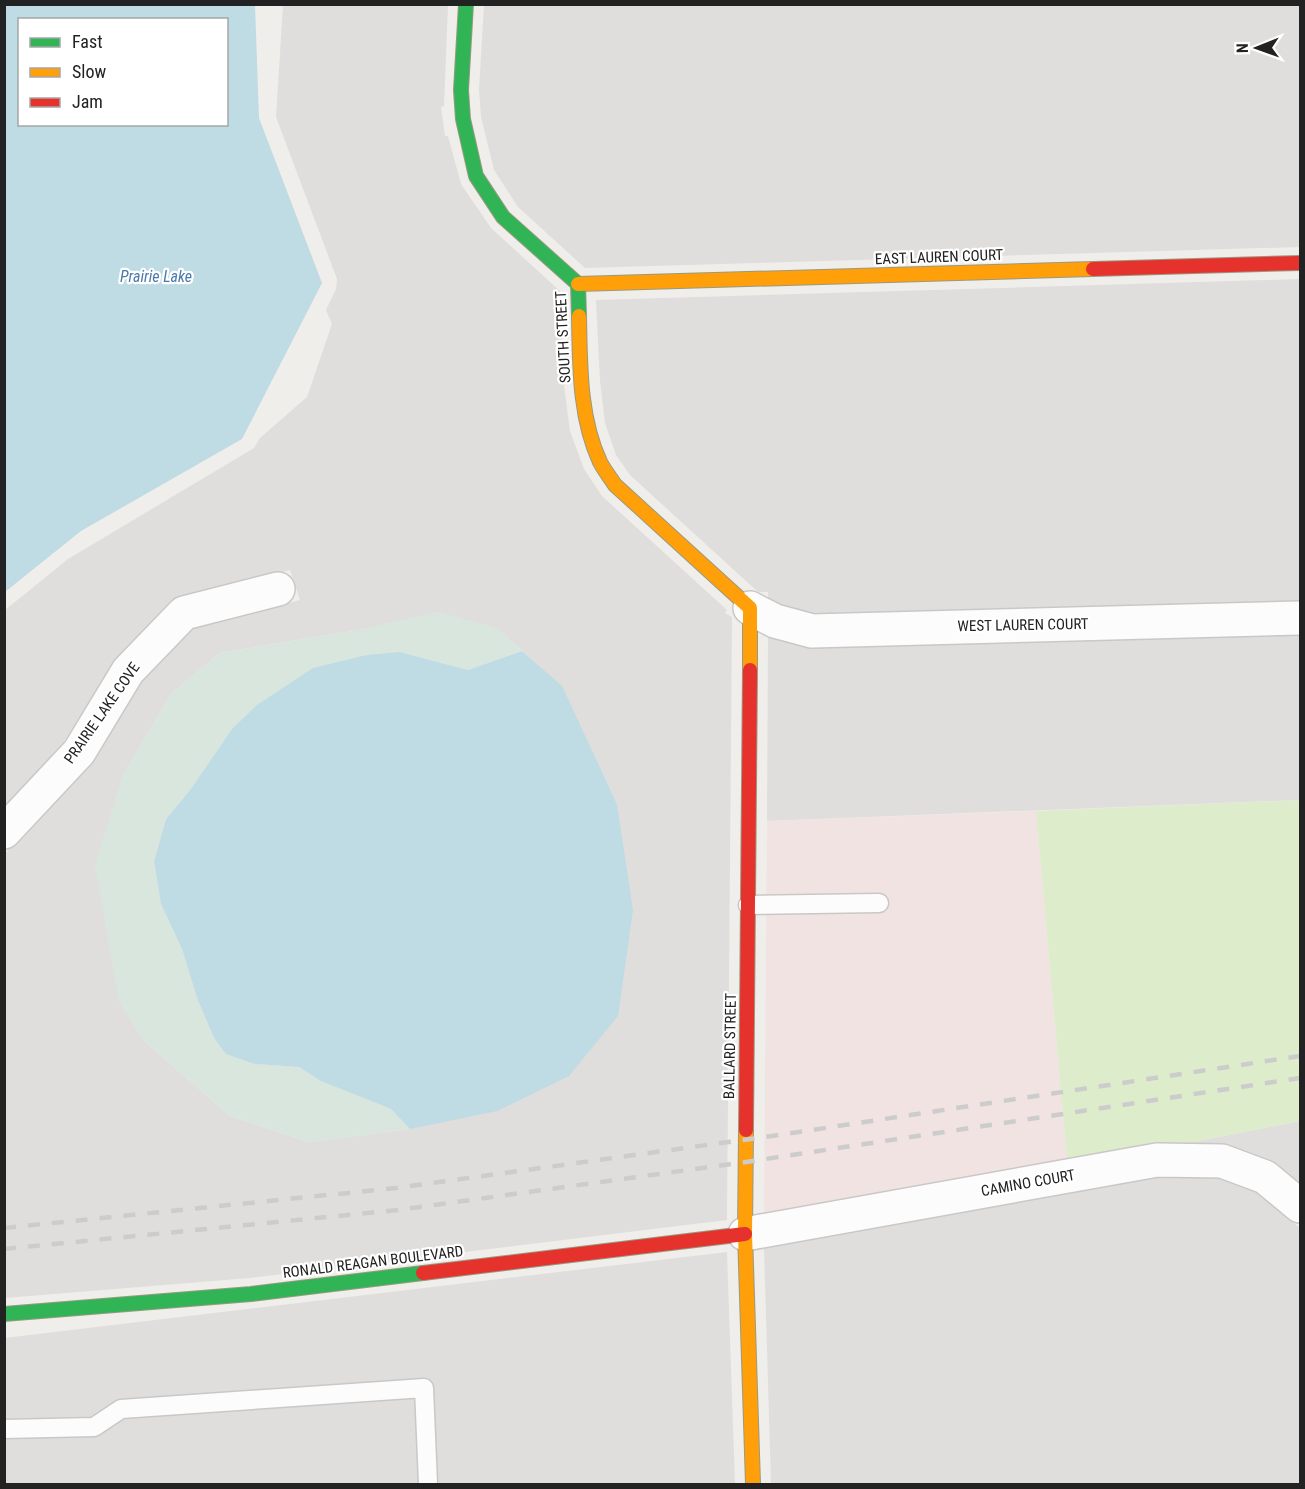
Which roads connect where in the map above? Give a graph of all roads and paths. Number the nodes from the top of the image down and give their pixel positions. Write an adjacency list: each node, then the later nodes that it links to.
1 (466, 4): 3 (street, SOUTH STREET)
2 (1300, 263): 3 (street, EAST LAUREN COURT)
3 (578, 284): 5 (street, SOUTH STREET)
4 (278, 590): 7 (street, PRAIRIE LAKE COVE)
5 (750, 608): 6 (street, WEST LAUREN COURT); 9 (street, BALLARD STREET)
6 (1300, 618)
7 (4, 832)
8 (879, 903): 9 (lane)
9 (748, 906): 11 (street, BALLARD STREET)
10 (1300, 1206): 11 (street, CAMINO COURT)
11 (745, 1234): 12 (street, RONALD REAGAN BOULEVARD); 15 (street, BALLARD STREET)
12 (4, 1314)
13 (4, 1429): 14 (lane)
14 (428, 1485)
15 (753, 1485)

